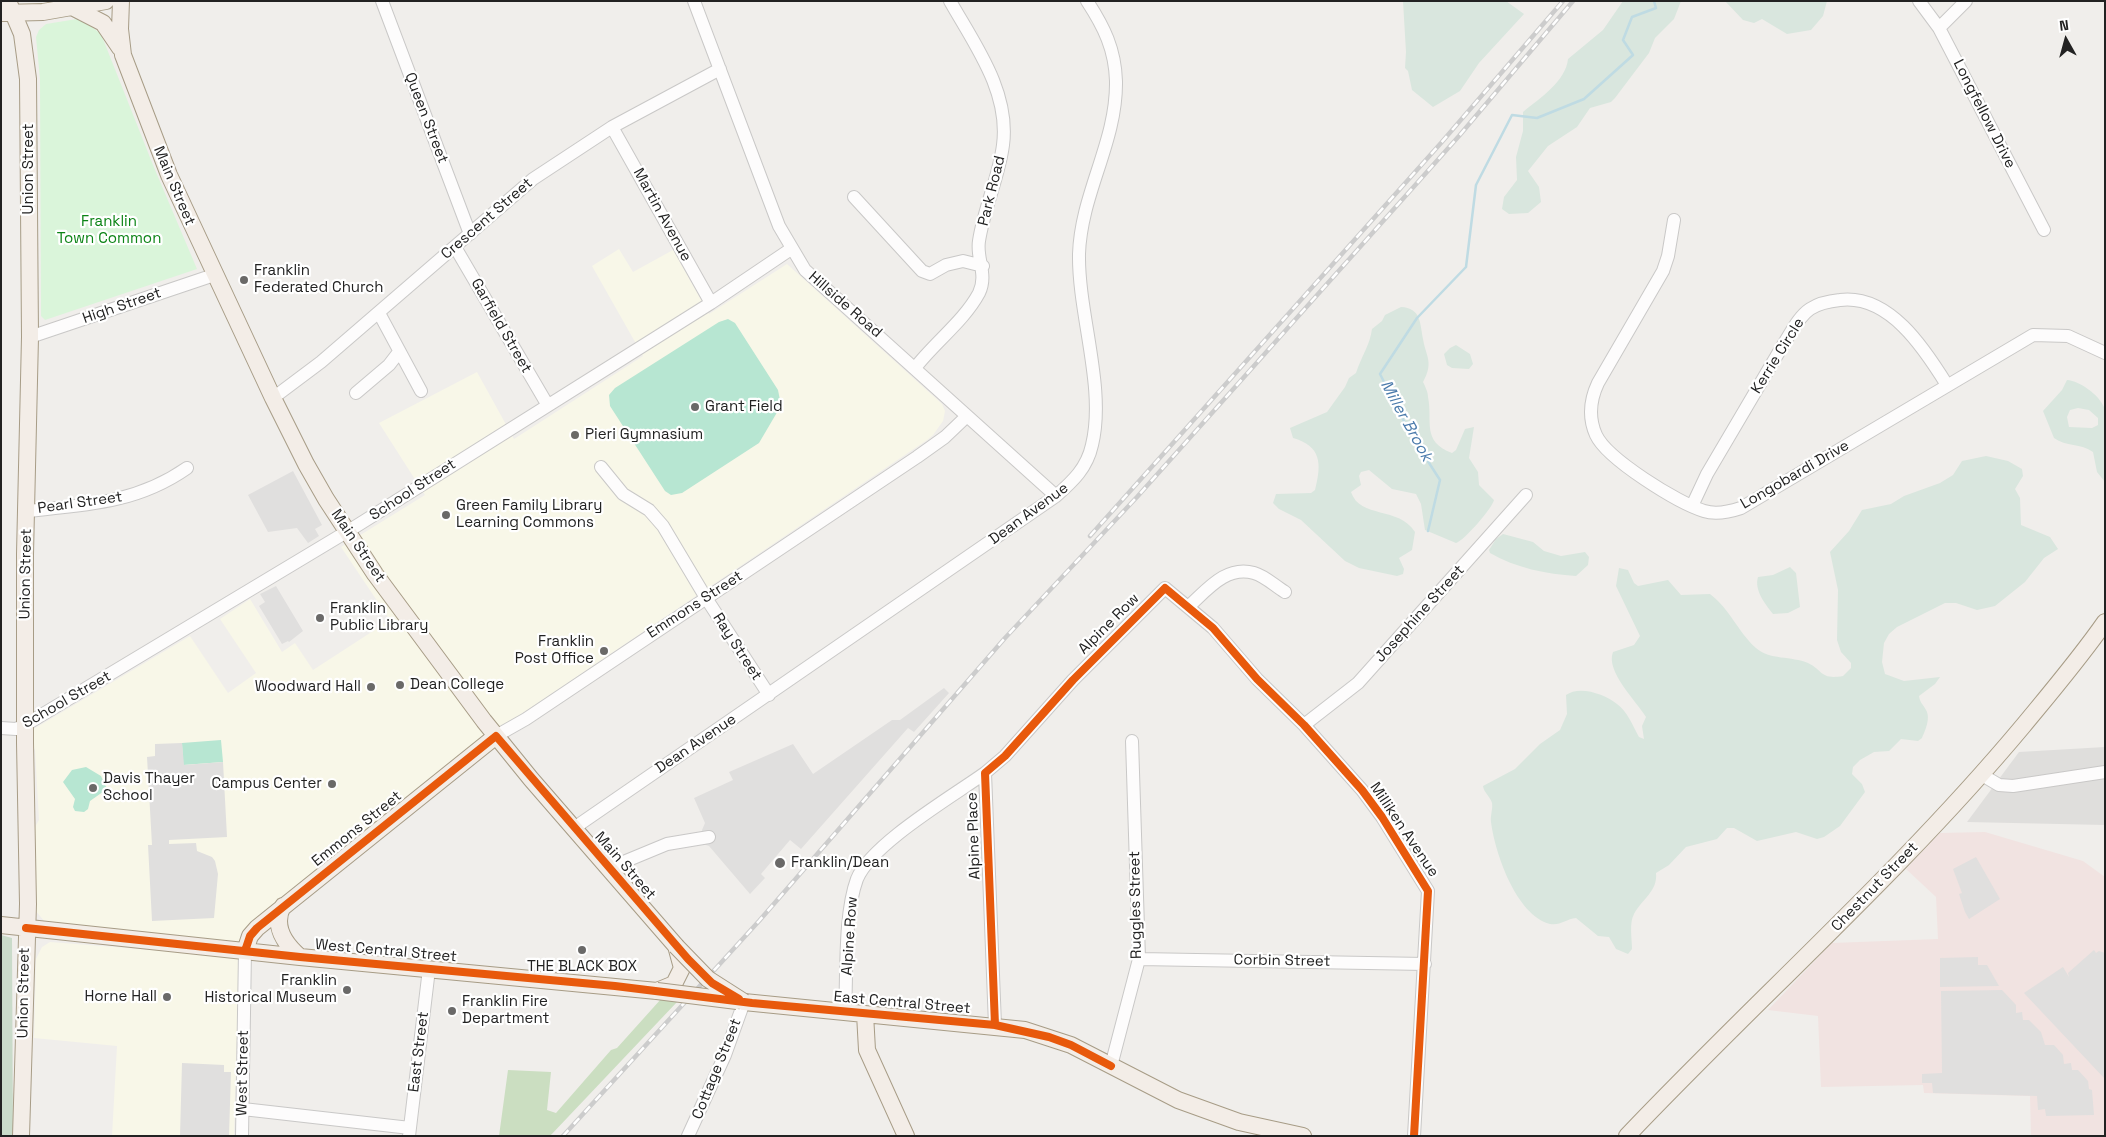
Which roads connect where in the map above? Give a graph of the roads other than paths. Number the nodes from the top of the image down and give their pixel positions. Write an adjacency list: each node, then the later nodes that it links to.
1 (106, 1): 9 (main road)
2 (121, 1): 12 (main road, Main Street)
3 (382, 1): 18 (street, Queen Street)
4 (694, 1): 13 (street, Hillside Road)
5 (950, 1): 21 (street, Park Road)
6 (1087, 1): 38 (street, Dean Avenue)
7 (1919, 1): 11 (street, Longfellow Drive)
8 (1966, 1): 11 (street)
9 (72, 7): 10 (main road); 12 (main road)
10 (8, 9): 25 (main road, Union Street)
11 (1939, 28): 17 (street, Longfellow Drive)
12 (121, 50): 22 (main road, Main Street)
13 (720, 69): 14 (street, Crescent Street); 20 (street, Hillside Road)
14 (612, 127): 18 (street, Crescent Street); 23 (street, Martin Avenue)
15 (854, 197): 21 (street)
16 (1674, 220): 39 (street, Longobardi Drive)
17 (2044, 230)
18 (470, 234): 19 (street, Crescent Street)
19 (455, 247): 24 (street, Crescent Street); 33 (street, Garfield Street)
20 (791, 249): 23 (street, School Street); 28 (street, Hillside Road)
21 (983, 266): 28 (street, Park Road)
22 (214, 275): 25 (street, High Street); 32 (main road, Main Street)
23 (711, 302): 33 (street, School Street)
24 (379, 313): 26 (street); 32 (street, Crescent Street)
25 (30, 337): 40 (main road, Union Street)
26 (399, 352): 30 (street); 31 (street)
27 (2105, 353): 29 (street, Longobardi Drive)
28 (915, 368): 34 (street, Hillside Road)
29 (1947, 386): 39 (street, Longobardi Drive); 39 (street, Kerrie Circle)
30 (421, 391)
31 (356, 393)
32 (273, 398): 41 (main road, Main Street)
33 (547, 404): 41 (street, School Street)
34 (967, 416): 38 (street, Hillside Road); 44 (street, Emmons Street)
35 (601, 467): 44 (street, Ray Street)
36 (187, 468): 40 (street, Pearl Street)
37 (1526, 495): 50 (street, Josephine Street)
38 (1056, 496): 48 (street, Dean Avenue)
39 (1692, 506)
40 (27, 511): 49 (main road, Union Street)
41 (347, 532): 49 (street, School Street); 52 (main road, Main Street)
42 (1164, 588): 45 (street, Milliken Avenue); 47 (street, Alpine Row)
43 (1285, 592): 45 (street)
44 (706, 598): 48 (street, Ray Street); 52 (street, Emmons Street)
45 (1188, 608): 50 (street, Milliken Avenue)
46 (2105, 622): 56 (main road, Chestnut Street)
47 (1073, 680): 55 (street, Alpine Place)
48 (769, 695): 57 (street, Dean Avenue)
49 (25, 725): 51 (street, School Street); 62 (main road, Union Street)
50 (1304, 725): 67 (street, Milliken Avenue)
51 (1, 728)
52 (496, 736): 57 (main road, Main Street); 60 (main road, Emmons Street)
53 (1132, 740): 66 (street, Ruggles Street)
54 (2105, 772): 56 (street)
55 (985, 773): 71 (street, Alpine Row); 73 (street, Alpine Place)
56 (1982, 775): 77 (main road, Chestnut Street)
57 (574, 828): 59 (main road, Main Street)
58 (709, 837): 59 (street)
59 (609, 868): 63 (main road, Main Street)
60 (283, 906): 64 (main road, Emmons Street); 65 (main road)
61 (1, 925): 62 (main road, West Central Street)
62 (26, 928): 64 (main road, West Central Street); 78 (main road, Union Street)
63 (676, 946): 69 (main road, bridge); 70 (main road, Main Street, bridge)
64 (245, 951): 65 (main road, West Central Street); 75 (street, West Street)
65 (300, 957): 68 (main road, West Central Street)
66 (1139, 958): 67 (street, Corbin Street); 74 (street, Ruggles Street)
67 (1425, 964): 83 (street, Milliken Avenue)
68 (429, 969): 69 (main road, West Central Street); 76 (street, East Street)
69 (657, 991): 70 (main road, West Central Street, bridge)
70 (744, 1002): 71 (main road, East Central Street); 80 (street, Cottage Street)
71 (846, 1012): 72 (main road, East Central Street)
72 (865, 1014): 73 (main road, East Central Street); 81 (main road)
73 (994, 1025): 74 (main road, East Central Street)
74 (1111, 1066): 82 (main road, East Central Street)
75 (243, 1109): 76 (street); 79 (street, West Street)
76 (410, 1132)
77 (1634, 1132)
78 (22, 1136)
79 (242, 1136)
80 (688, 1136)
81 (906, 1136)
82 (1303, 1136)
83 (1414, 1136)

